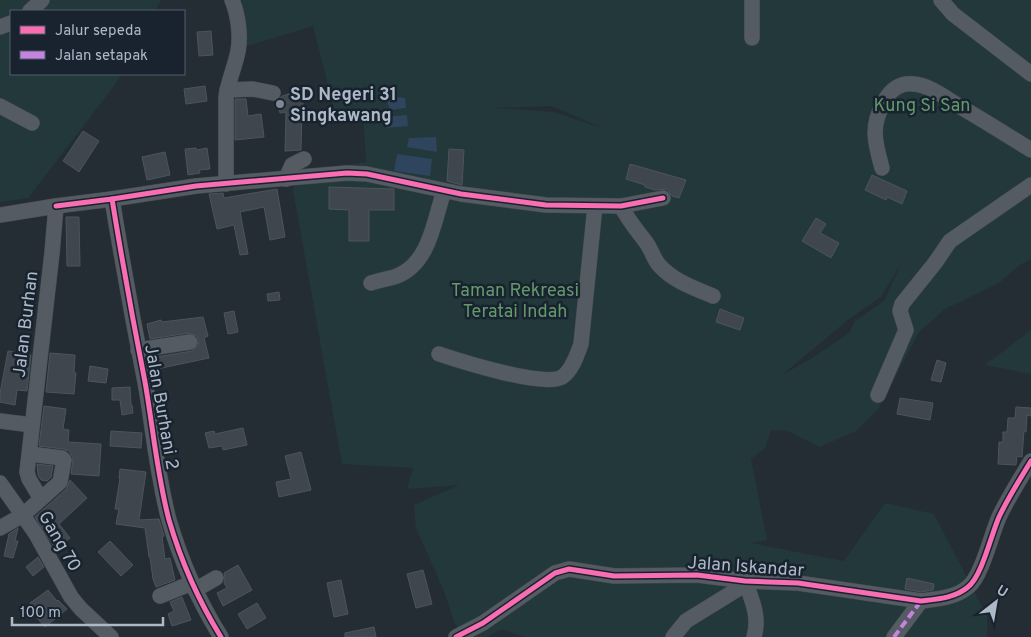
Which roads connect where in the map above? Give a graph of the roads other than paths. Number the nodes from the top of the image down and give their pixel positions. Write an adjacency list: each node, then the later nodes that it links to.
1 (42, 0): 5 (street)
2 (232, 0): 8 (street)
3 (752, 0): 6 (street)
4 (940, 0): 7 (street)
5 (31, 10)
6 (752, 38)
7 (1031, 74)
8 (227, 90): 9 (street); 16 (street)
9 (273, 93)
10 (0, 106): 11 (street)
11 (32, 123)
12 (1031, 150): 14 (street)
13 (304, 159): 15 (street)
14 (882, 168)
15 (286, 179): 16 (street); 18 (street)
16 (226, 184): 20 (street)
17 (1031, 185): 30 (street)
18 (444, 191): 22 (street); 25 (street)
19 (663, 198): 23 (street)
20 (112, 199): 21 (street); 28 (street, Jalan Burhani 2)
21 (56, 206): 24 (street); 32 (street, Jalan Burhan)
22 (594, 206): 23 (street); 29 (street)
23 (621, 206): 26 (street)
24 (0, 215)
25 (371, 283)
26 (713, 296)
27 (190, 342): 28 (street)
28 (138, 350): 41 (street, Jalan Burhani 2)
29 (439, 354)
30 (878, 395)
31 (0, 421): 32 (street)
32 (32, 425): 33 (street, Jalan Burhan)
33 (30, 454): 36 (street, Jalan Burhan); 36 (street)
34 (1031, 461): 43 (street, Jalan Iskandar)
35 (0, 483): 37 (street, Gang 70)
36 (41, 499): 37 (street)
37 (22, 515): 38 (street); 44 (street, Gang 70)
38 (0, 528)
39 (216, 578): 41 (street)
40 (745, 582): 43 (street, Jalan Iskandar); 46 (street, Jalan Iskandar); 47 (street); 48 (street)
41 (193, 586): 42 (street); 45 (street, Jalan Burhani 2)
42 (160, 596)
43 (921, 601): 49 (street)
44 (111, 637)
45 (221, 637)
46 (456, 637)
47 (673, 637)
48 (754, 637)
49 (894, 637)

